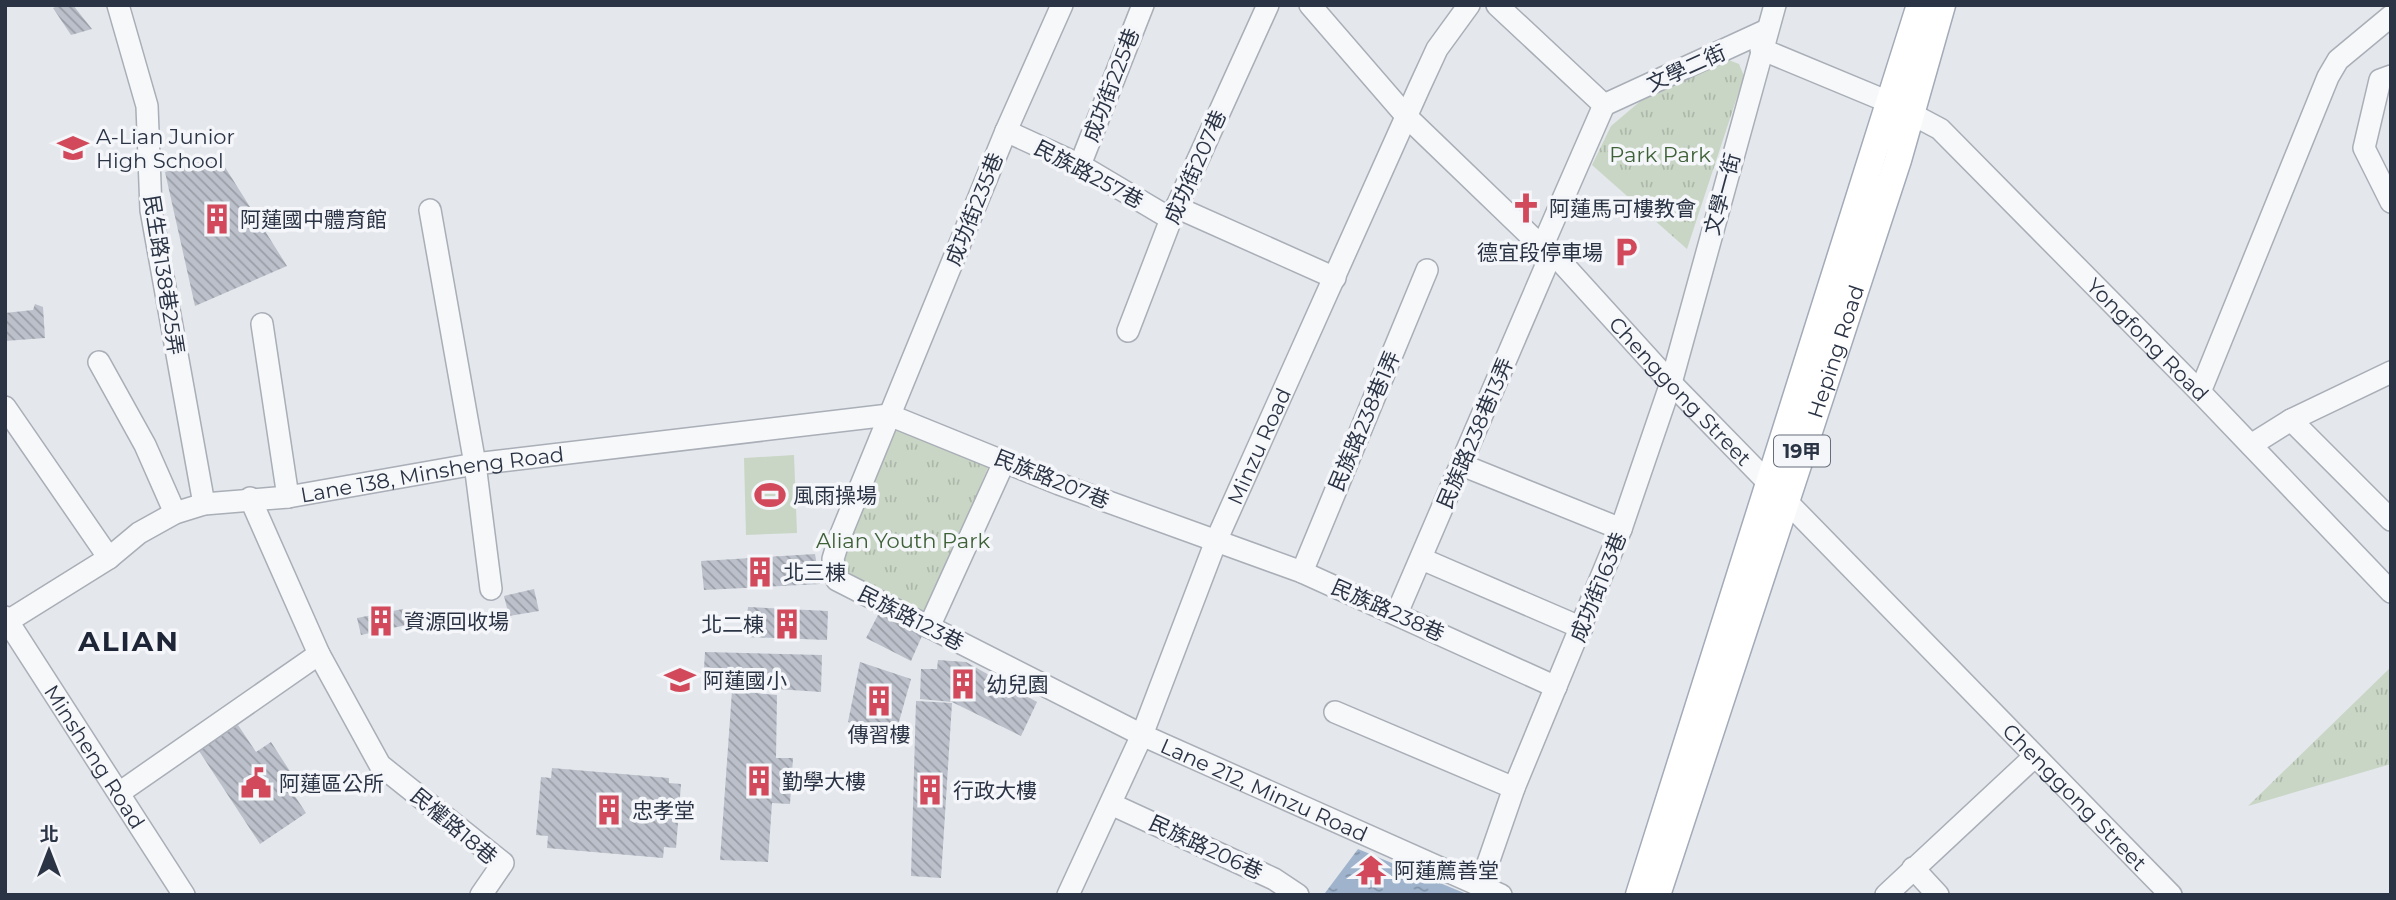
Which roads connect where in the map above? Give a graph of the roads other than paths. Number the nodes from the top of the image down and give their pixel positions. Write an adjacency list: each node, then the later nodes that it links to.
1 (118, 5): 41 (street, 民生路138巷25弄)
2 (1062, 5): 17 (street, 成功街235巷)
3 (1143, 5): 18 (street, 成功街225巷)
4 (1268, 5): 21 (street, 成功街207巷)
5 (1310, 5): 16 (street, Chenggong Street)
6 (1469, 5): 16 (street, Minzu Road)
7 (1497, 5): 14 (street)
8 (1776, 5): 12 (street, 文學一街)
9 (1920, 5): 15 (main road, Heping Road / 19甲)
10 (1942, 5): 15 (main road, Heping Road / 19甲)
11 (2391, 16): 30 (street)
12 (1764, 40): 14 (street, 文學二街); 15 (street, Yongfong Road); 29 (street, 文學一街)
13 (2391, 75): 19 (street)
14 (1604, 105): 22 (street)
15 (1902, 108): 30 (street, Yongfong Road); 38 (main road, Heping Road / 19甲)
16 (1407, 117): 22 (street, Chenggong Street); 24 (street, Minzu Road)
17 (1006, 131): 18 (street, 民族路257巷); 32 (street, 成功街235巷)
18 (1080, 165): 21 (street, 民族路257巷)
19 (2391, 202)
20 (430, 210): 36 (street)
21 (1173, 213): 24 (street, 民族路257巷); 26 (street, 成功街207巷)
22 (1547, 250): 29 (street, Chenggong Street); 37 (street, 民族路238巷13弄)
23 (1427, 270): 48 (street, 民族路238巷1弄)
24 (1335, 278): 45 (street, Minzu Road)
25 (261, 324): 40 (street)
26 (1128, 331)
27 (99, 362): 42 (street)
28 (2391, 372): 33 (street)
29 (1671, 383): 38 (street, Chenggong Street); 44 (street, 成功街163巷)
30 (2200, 391): 34 (street, Yongfong Road)
31 (5, 407): 46 (street)
32 (889, 415): 35 (street, 民族路207巷); 36 (street, Lane 138, Minsheng Road); 53 (street, 民族路123巷)
33 (2291, 420): 34 (street); 43 (street)
34 (2250, 445): 50 (street, Yongfong Road)
35 (1005, 460): 45 (street, 民族路207巷); 53 (street)
36 (475, 464): 40 (street, Lane 138, Minsheng Road); 49 (street)
37 (1462, 465): 44 (street); 47 (street, 民族路238巷13弄)
38 (1777, 490): 59 (street, Chenggong Street); 71 (main road, Heping Road / 19甲); 72 (main road, Heping Road / 19甲)
39 (250, 498): 40 (street, Lane 138, Minsheng Road); 41 (street, Lane 138, Minsheng Road); 55 (street)
40 (288, 498)
41 (204, 504): 42 (street, Lane 138, Minsheng Road)
42 (175, 513): 46 (street, Lane 138, Minsheng Road)
43 (2391, 520)
44 (1622, 529): 54 (street, 成功街163巷)
45 (1216, 541): 48 (street, 民族路238巷); 58 (street, Minzu Road)
46 (109, 558): 52 (street, Lane 138, Minsheng Road)
47 (1422, 559): 51 (street, 民族路238巷13弄); 54 (street)
48 (1302, 572): 51 (street, 民族路238巷)
49 (491, 589)
50 (2391, 592)
51 (1397, 613): 56 (street, 民族路238巷)
52 (7, 619): 61 (street, Minsheng Road)
53 (929, 627): 58 (street, 民族路123巷)
54 (1582, 628): 56 (street, 成功街163巷)
55 (319, 654): 61 (street); 67 (street, 民權路18巷)
56 (1556, 687): 60 (street, 成功街163巷)
57 (1335, 712): 60 (street)
58 (1142, 735): 62 (street, Minzu Road); 64 (street, Lane 212, Minzu Road)
59 (2034, 757): 63 (street); 75 (street, Chenggong Street)
60 (1514, 788): 64 (street, 成功街163巷)
61 (119, 793): 66 (street, Minsheng Road)
62 (1111, 804): 65 (street, 民族路206巷); 68 (street, Minzu Road)
63 (1913, 868): 73 (street); 74 (street)
64 (1480, 886): 70 (street, Lane 212, Minzu Road)
65 (1271, 887): 69 (street, 民族路206巷)
66 (184, 895)
67 (481, 895)
68 (1068, 895)
69 (1298, 895)
70 (1501, 895)
71 (1639, 895)
72 (1657, 895)
73 (1886, 895)
74 (1938, 895)
75 (2171, 895)

